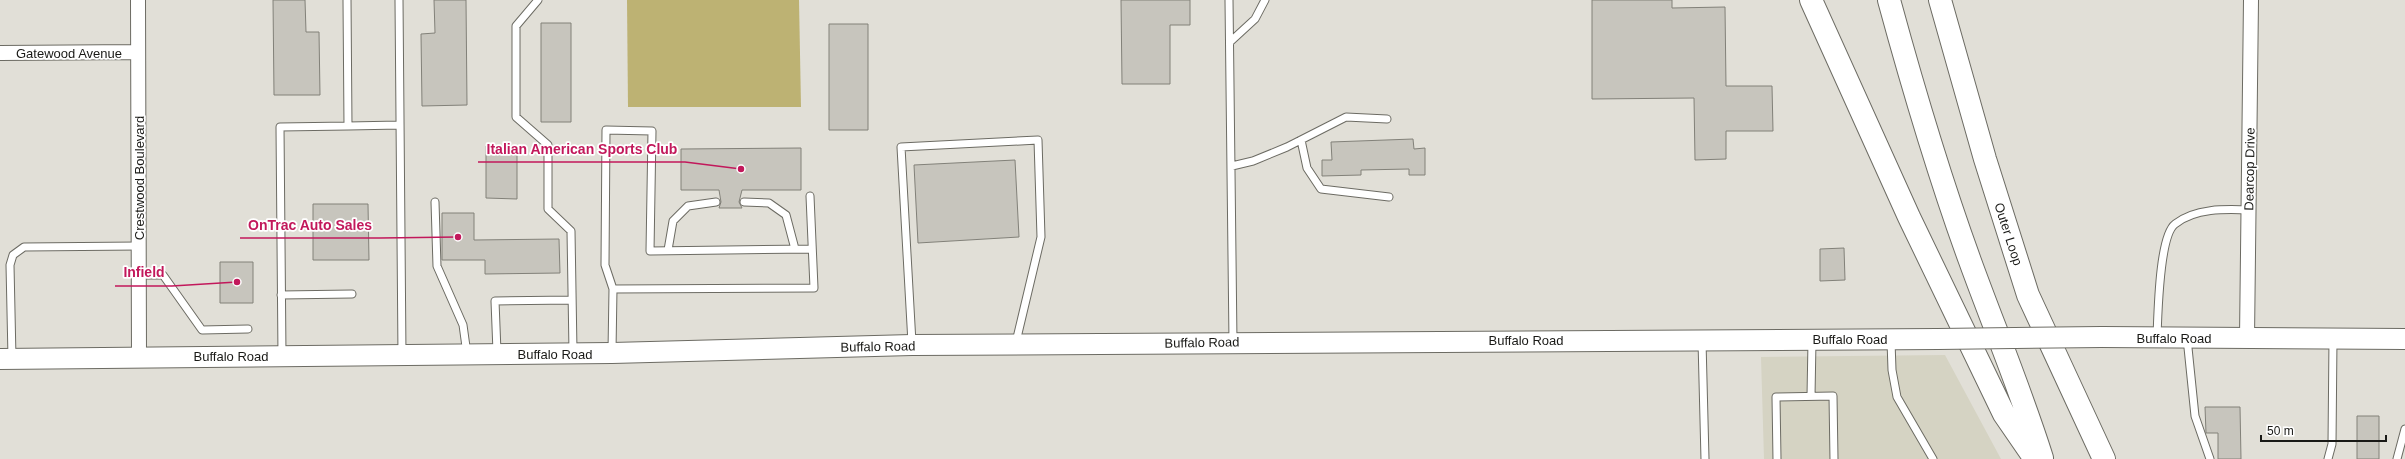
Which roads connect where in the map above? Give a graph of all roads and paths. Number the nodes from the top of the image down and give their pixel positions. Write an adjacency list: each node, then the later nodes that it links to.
1 (138, 0): 12 (street, Crestwood Boulevard)
2 (347, 0): 16 (lane)
3 (399, 0): 15 (lane)
4 (538, 0): 33 (lane)
5 (1229, 0): 11 (lane)
6 (1265, 0): 11 (lane)
7 (1811, 0): 60 (highway)
8 (1889, 0): 61 (highway)
9 (1940, 0): 62 (highway, Outer Loop)
10 (2251, 0): 24 (street, Dearcop Drive)
11 (1230, 42): 18 (lane)
12 (138, 52): 13 (street, Gatewood Avenue); 25 (street, Crestwood Boulevard)
13 (0, 53)
14 (1387, 119): 17 (lane)
15 (400, 125): 16 (lane); 50 (lane)
16 (348, 126): 32 (lane)
17 (1301, 140): 18 (lane); 20 (lane)
18 (1232, 166): 43 (lane)
19 (810, 196): 27 (lane)
20 (1389, 197)
21 (435, 202): 47 (lane)
22 (716, 202): 28 (lane)
23 (744, 202): 26 (lane)
24 (2249, 210): 35 (lane); 37 (street, Dearcop Drive)
25 (139, 246): 29 (street, Crestwood Boulevard); 53 (lane)
26 (795, 249): 27 (lane); 28 (lane)
27 (812, 249): 30 (lane)
28 (668, 250): 30 (lane)
29 (139, 275): 34 (lane); 51 (street, Crestwood Boulevard)
30 (613, 289): 46 (lane)
31 (352, 294): 32 (lane)
32 (281, 295): 52 (lane)
33 (572, 300): 48 (lane); 49 (lane)
34 (248, 329)
35 (2157, 338): 36 (main road, Buffalo Road); 39 (main road, Buffalo Road, bridge)
36 (2187, 338): 37 (main road, Buffalo Road); 63 (lane)
37 (2247, 338): 40 (main road, Buffalo Road)
38 (1702, 339): 41 (main road, Buffalo Road); 43 (main road, Buffalo Road); 56 (lane)
39 (1891, 339): 41 (main road, Buffalo Road); 59 (lane)
40 (2333, 339): 42 (main road, Buffalo Road); 64 (lane)
41 (1812, 340): 54 (lane)
42 (2405, 340)
43 (1233, 342): 45 (main road, Buffalo Road)
44 (912, 345): 45 (main road, Buffalo Road); 45 (lane); 46 (main road, Buffalo Road)
45 (1015, 345)
46 (612, 353): 49 (main road, Buffalo Road)
47 (467, 354): 48 (main road, Buffalo Road); 50 (main road, Buffalo Road)
48 (497, 354): 49 (main road, Buffalo Road)
49 (573, 354)
50 (402, 355): 52 (main road, Buffalo Road)
51 (140, 356): 52 (main road, Buffalo Road); 53 (main road, Buffalo Road)
52 (282, 356)
53 (6, 358)
54 (1811, 396): 57 (lane); 58 (lane)
55 (2405, 429): 65 (lane)
56 (1705, 459)
57 (1777, 459)
58 (1834, 459)
59 (1933, 459)
60 (2035, 459)
61 (2042, 459)
62 (2104, 459)
63 (2210, 459)
64 (2328, 459)
65 (2397, 459)

